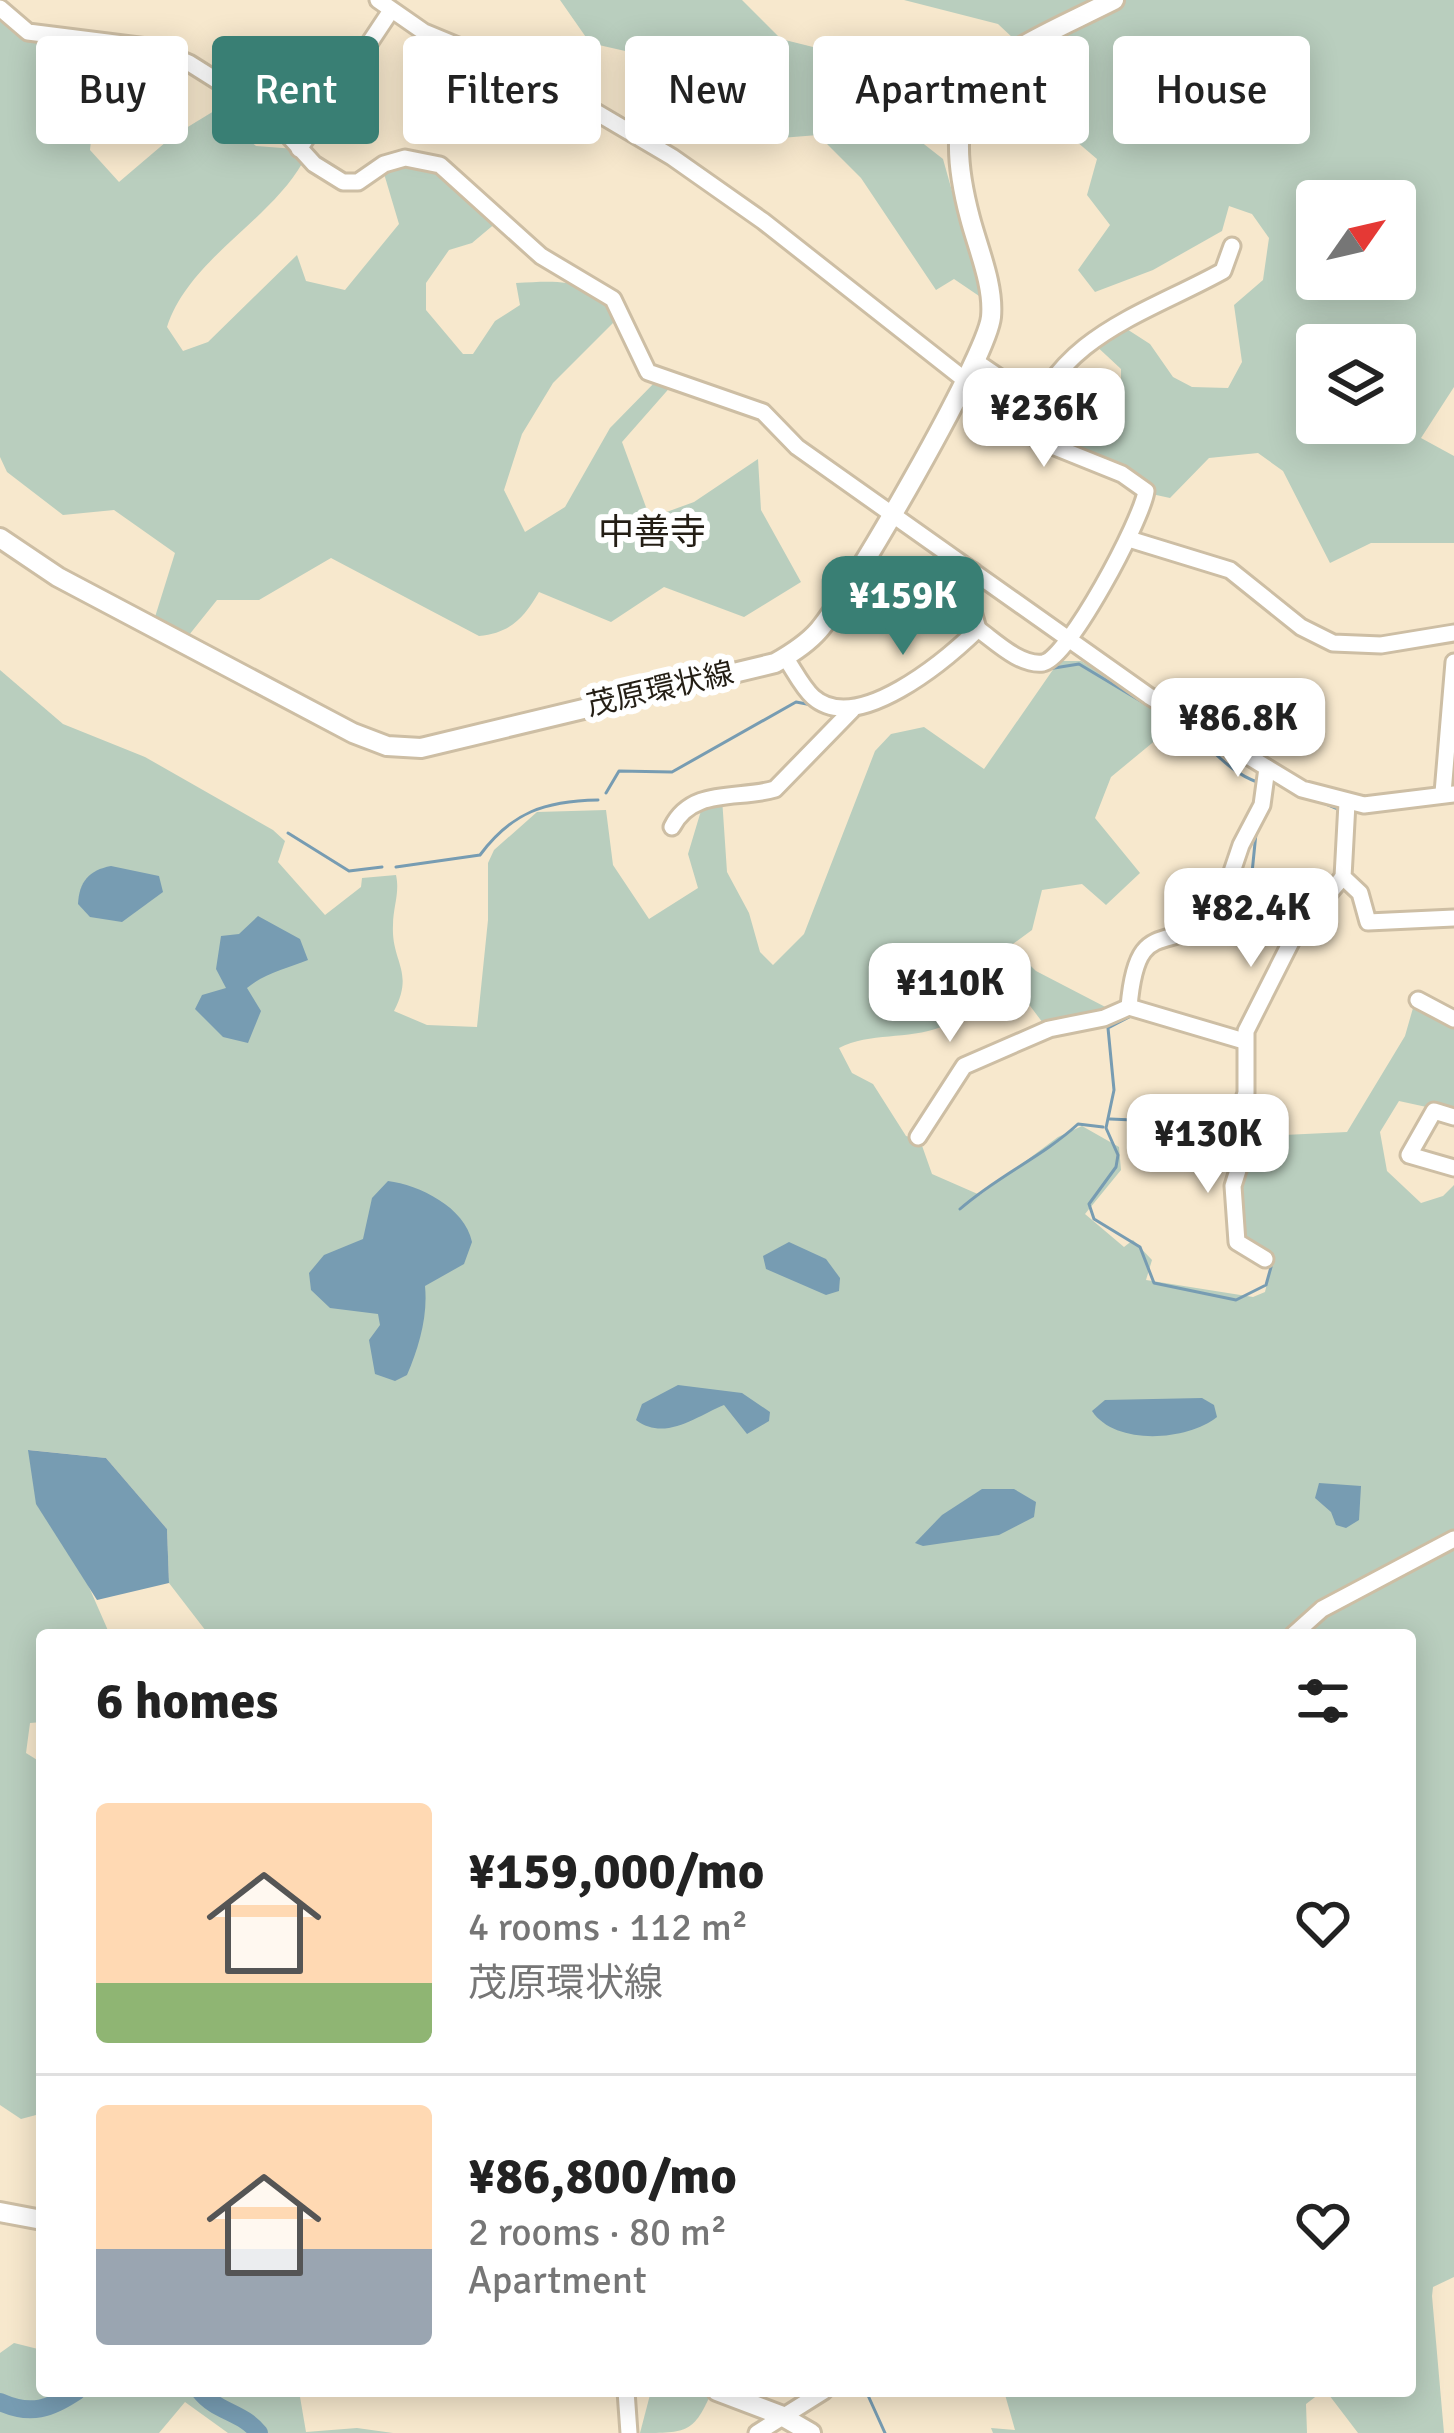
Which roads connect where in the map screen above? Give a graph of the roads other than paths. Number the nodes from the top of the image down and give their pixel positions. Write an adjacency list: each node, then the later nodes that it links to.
1 (1114, 0): 6 (main road, 茂原環状線)
2 (384, 6): 4 (street); 7 (street)
3 (0, 8): 4 (street)
4 (299, 149): 10 (street)
5 (1232, 246): 8 (street)
6 (975, 361): 7 (main road, 茂原環状線); 8 (street)
7 (961, 388): 9 (street); 10 (main road, 茂原環状線)
8 (1037, 403): 9 (street)
9 (1026, 433): 12 (street)
10 (890, 512): 13 (street); 17 (main road, 茂原環状線)
11 (0, 538): 17 (main road, 茂原環状線)
12 (1129, 539): 15 (street); 16 (street)
13 (973, 572): 14 (street); 16 (street)
14 (978, 629): 16 (street); 19 (street)
15 (1454, 633)
16 (1066, 640): 20 (street)
17 (785, 657): 19 (street)
18 (1454, 662): 21 (street)
19 (852, 710): 23 (street)
20 (1267, 768): 22 (street); 27 (street)
21 (1448, 794): 22 (street)
22 (1347, 803): 24 (street)
23 (671, 827)
24 (1343, 877): 25 (street); 29 (street)
25 (1454, 918)
26 (1418, 1000): 28 (street)
27 (1129, 1007): 29 (street); 31 (street)
28 (1454, 1019)
29 (1244, 1041): 33 (street)
30 (1454, 1117): 32 (street)
31 (918, 1137)
32 (1454, 1168)
33 (1265, 1259)
34 (1454, 1539): 35 (street)
35 (1300, 1629)
36 (0, 2212): 37 (main road)
37 (36, 2219)
38 (626, 2397): 42 (street)
39 (733, 2397): 41 (main road)
40 (813, 2397): 41 (street)
41 (780, 2414): 43 (street); 44 (main road)
42 (629, 2433)
43 (758, 2433)
44 (811, 2433)

